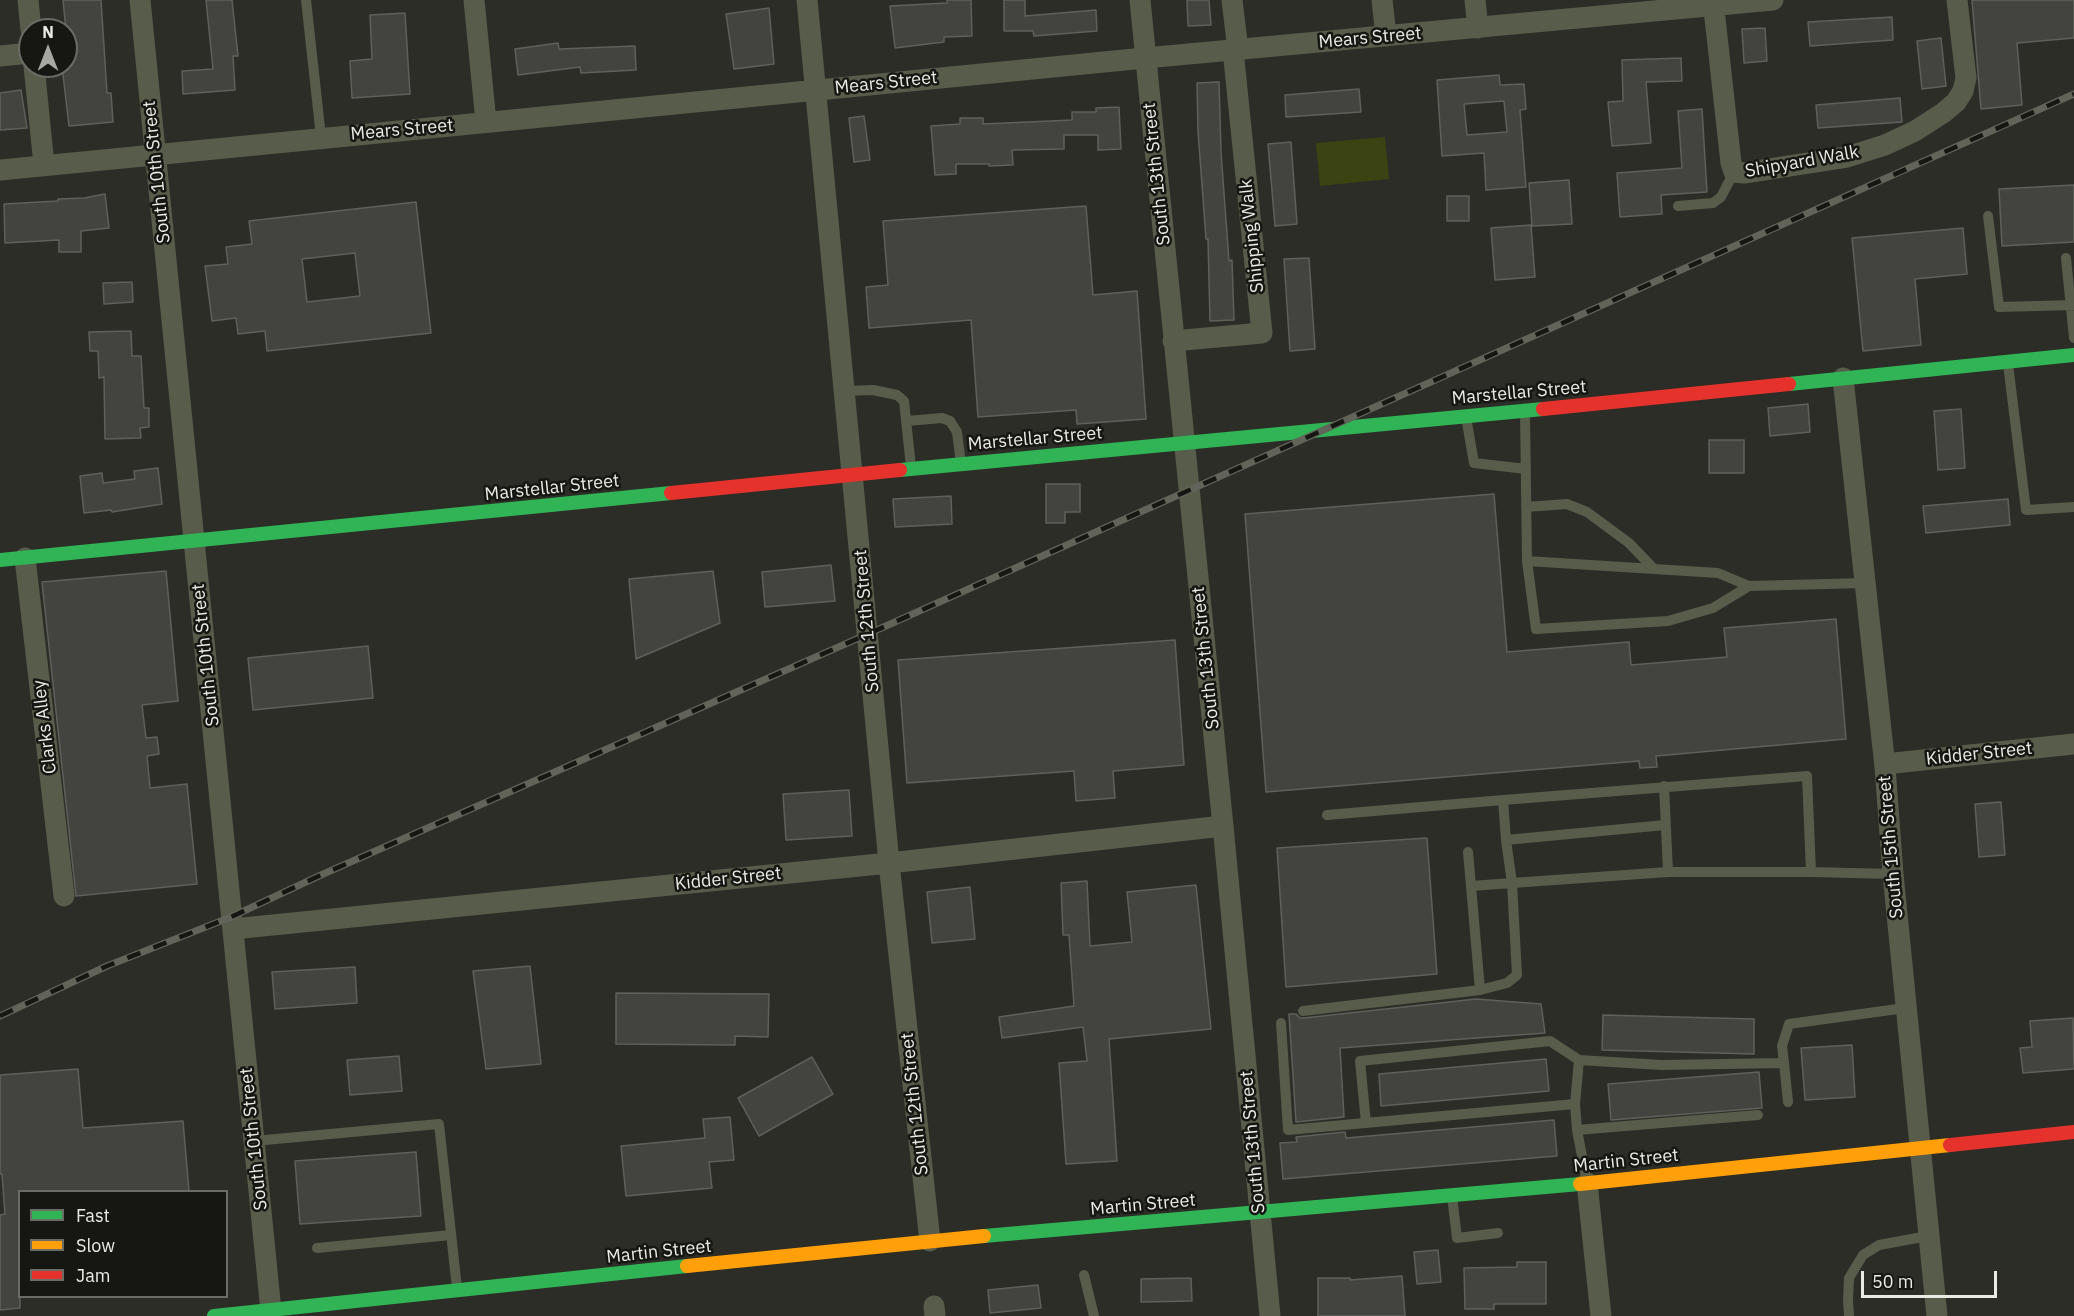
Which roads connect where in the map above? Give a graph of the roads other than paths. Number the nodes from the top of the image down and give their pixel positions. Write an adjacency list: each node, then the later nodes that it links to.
1 (28, 0): 14 (street)
2 (140, 0): 25 (street, South 10th Street)
3 (306, 0): 24 (lane)
4 (474, 0): 23 (street)
5 (807, 0): 22 (street, South 12th Street)
6 (1140, 0): 20 (street, South 13th Street)
7 (1232, 0): 17 (street, Shipping Walk)
8 (1382, 0): 16 (street)
9 (1475, 0): 15 (street)
10 (1773, 0): 12 (street, Mears Street)
11 (1957, 0): 28 (street, Shipyard Walk)
12 (1713, 3): 13 (street, Mears Street); 28 (street, Shipyard Walk)
13 (1565, 10): 15 (street, Mears Street)
14 (30, 18)
15 (1478, 28): 16 (street, Mears Street)
16 (1386, 36): 17 (street, Mears Street)
17 (1235, 50): 20 (street, Mears Street); 34 (street, Shipping Walk)
18 (18, 54): 19 (street)
19 (0, 56)
20 (1145, 58): 22 (street, Mears Street); 34 (street, South 13th Street)
21 (35, 78): 26 (street)
22 (816, 90): 23 (street, Mears Street); 38 (street, South 12th Street)
23 (486, 122): 24 (street, Mears Street)
24 (321, 137): 25 (street, Mears Street)
25 (156, 153): 26 (street, Mears Street); 49 (street, South 10th Street)
26 (44, 165): 27 (street, Mears Street)
27 (0, 170)
28 (1734, 172): 29 (lane)
29 (1678, 206)
30 (1988, 216): 32 (lane)
31 (2066, 258): 32 (lane)
32 (2072, 305): 33 (lane)
33 (2074, 339)
34 (1173, 341): 42 (street, South 13th Street)
35 (2074, 355): 36 (street, Marstellar Street)
36 (2007, 362): 37 (street, Marstellar Street); 48 (lane)
37 (1842, 378): 39 (street, Marstellar Street); 54 (street, South 15th Street)
38 (845, 391): 41 (lane); 46 (street, South 12th Street)
39 (1525, 411): 40 (street, Marstellar Street); 44 (lane)
40 (1466, 416): 42 (street, Marstellar Street); 44 (lane)
41 (907, 421): 43 (lane); 45 (lane)
42 (1185, 443): 43 (street, Marstellar Street); 62 (street, South 13th Street)
43 (961, 464): 45 (street, Marstellar Street)
44 (1526, 469): 47 (lane)
45 (912, 470): 46 (street, Marstellar Street)
46 (853, 476): 49 (street, Marstellar Street); 65 (street, South 12th Street)
47 (1526, 507): 52 (lane); 53 (lane)
48 (2074, 507)
49 (194, 541): 50 (street, Marstellar Street); 72 (street, South 10th Street)
50 (25, 558): 51 (street, Marstellar Street); 71 (street, Clarks Alley)
51 (0, 560)
52 (1527, 561): 53 (lane); 55 (lane)
53 (1654, 569): 55 (lane)
54 (1865, 583): 55 (lane); 57 (street, South 15th Street)
55 (1749, 586)
56 (2074, 744): 57 (street, Kidder Street)
57 (1885, 765): 68 (street, South 15th Street)
58 (1664, 786): 59 (lane); 61 (lane); 67 (lane)
59 (1503, 800): 60 (lane); 63 (lane)
60 (1327, 815)
61 (1665, 825): 63 (lane); 66 (lane)
62 (1223, 826): 65 (street, Kidder Street); 89 (street, South 13th Street)
63 (1506, 840): 69 (lane)
64 (1468, 852): 70 (lane)
65 (889, 863): 72 (street, Kidder Street); 93 (street, South 12th Street)
66 (1668, 872): 67 (lane); 69 (lane)
67 (1811, 872): 68 (lane)
68 (1893, 874): 74 (street, South 15th Street)
69 (1512, 883): 70 (lane); 73 (lane)
70 (1471, 886): 73 (lane)
71 (64, 896)
72 (233, 929): 85 (street, South 10th Street)
73 (1480, 990): 75 (lane)
74 (1905, 1008): 78 (lane); 86 (street, South 15th Street)
75 (1303, 1011)
76 (1281, 1023): 82 (lane)
77 (1579, 1060): 78 (lane); 80 (lane); 82 (lane)
78 (1784, 1063): 79 (lane)
79 (1788, 1102)
80 (1575, 1104): 82 (lane); 83 (lane)
81 (1758, 1115): 83 (lane)
82 (1366, 1123)
83 (1577, 1130): 87 (lane)
84 (2074, 1132): 86 (street, Martin Street)
85 (254, 1141): 91 (lane); 97 (street, South 10th Street)
86 (1919, 1149): 87 (street, Martin Street); 92 (street, South 15th Street)
87 (1587, 1183): 88 (street, Martin Street); 101 (street)
88 (1452, 1195): 89 (street, Martin Street); 90 (lane)
89 (1260, 1213): 93 (street, Martin Street); 100 (street, South 13th Street)
90 (1498, 1233)
91 (451, 1235): 94 (lane); 96 (lane)
92 (1928, 1236): 102 (lane); 103 (street, South 15th Street)
93 (930, 1241): 96 (street, Martin Street)
94 (317, 1248)
95 (1084, 1275): 99 (lane)
96 (457, 1291): 97 (street, Martin Street)
97 (271, 1311): 98 (street, Martin Street)
98 (214, 1316)
99 (1094, 1316)
100 (1270, 1316)
101 (1601, 1316)
102 (1850, 1316)
103 (1937, 1316)

